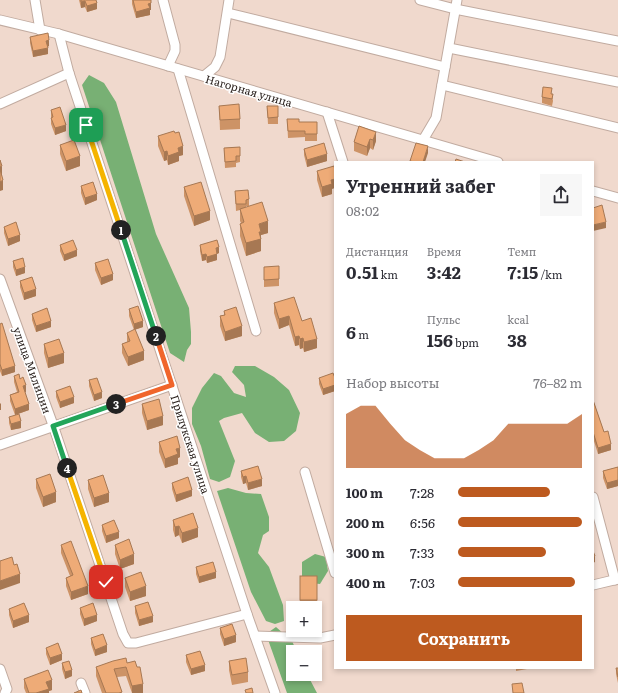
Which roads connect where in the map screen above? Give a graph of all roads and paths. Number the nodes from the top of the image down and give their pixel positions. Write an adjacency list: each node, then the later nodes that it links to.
1 (35, 0): 8 (street)
2 (163, 0): 12 (street)
3 (229, 0): 6 (street)
4 (420, 0): 5 (street)
5 (456, 5): 10 (street); 11 (street)
6 (228, 12): 13 (street); 16 (street)
7 (0, 20): 8 (street, Нагорная улица)
8 (40, 30): 9 (street, Нагорная улица)
9 (59, 34): 12 (street, Нагорная улица); 15 (street, Прилукская улица)
10 (618, 40)
11 (449, 48): 13 (street); 17 (street)
12 (168, 66): 14 (street, Нагорная улица)
13 (446, 67): 18 (street)
14 (178, 69): 16 (street, Нагорная улица); 28 (street)
15 (69, 73): 19 (street); 29 (street, Прилукская улица)
16 (204, 76): 20 (street, Нагорная улица)
17 (618, 82)
18 (442, 85): 21 (street); 22 (street)
19 (0, 104)
20 (327, 112): 22 (street, Нагорная улица); 24 (street)
21 (618, 128)
22 (423, 140): 23 (street, Нагорная улица)
23 (487, 160)
24 (343, 161)
25 (594, 190): 26 (street)
26 (618, 198)
27 (0, 278): 30 (street, улица Милиции)
28 (256, 332)
29 (172, 385): 30 (street); 37 (street, Прилукская улица)
30 (53, 426): 31 (street); 37 (street, улица Милиции)
31 (0, 445)
32 (305, 472): 34 (street)
33 (594, 501): 35 (street)
34 (334, 570)
35 (616, 580): 36 (street)
36 (594, 584)
37 (247, 614): 39 (street, Прилукская улица)
38 (334, 635): 39 (street)
39 (255, 636): 44 (street, Прилукская улица)
40 (0, 669): 42 (street)
41 (81, 683): 43 (street)
42 (5, 693)
43 (85, 693)
44 (275, 693)

